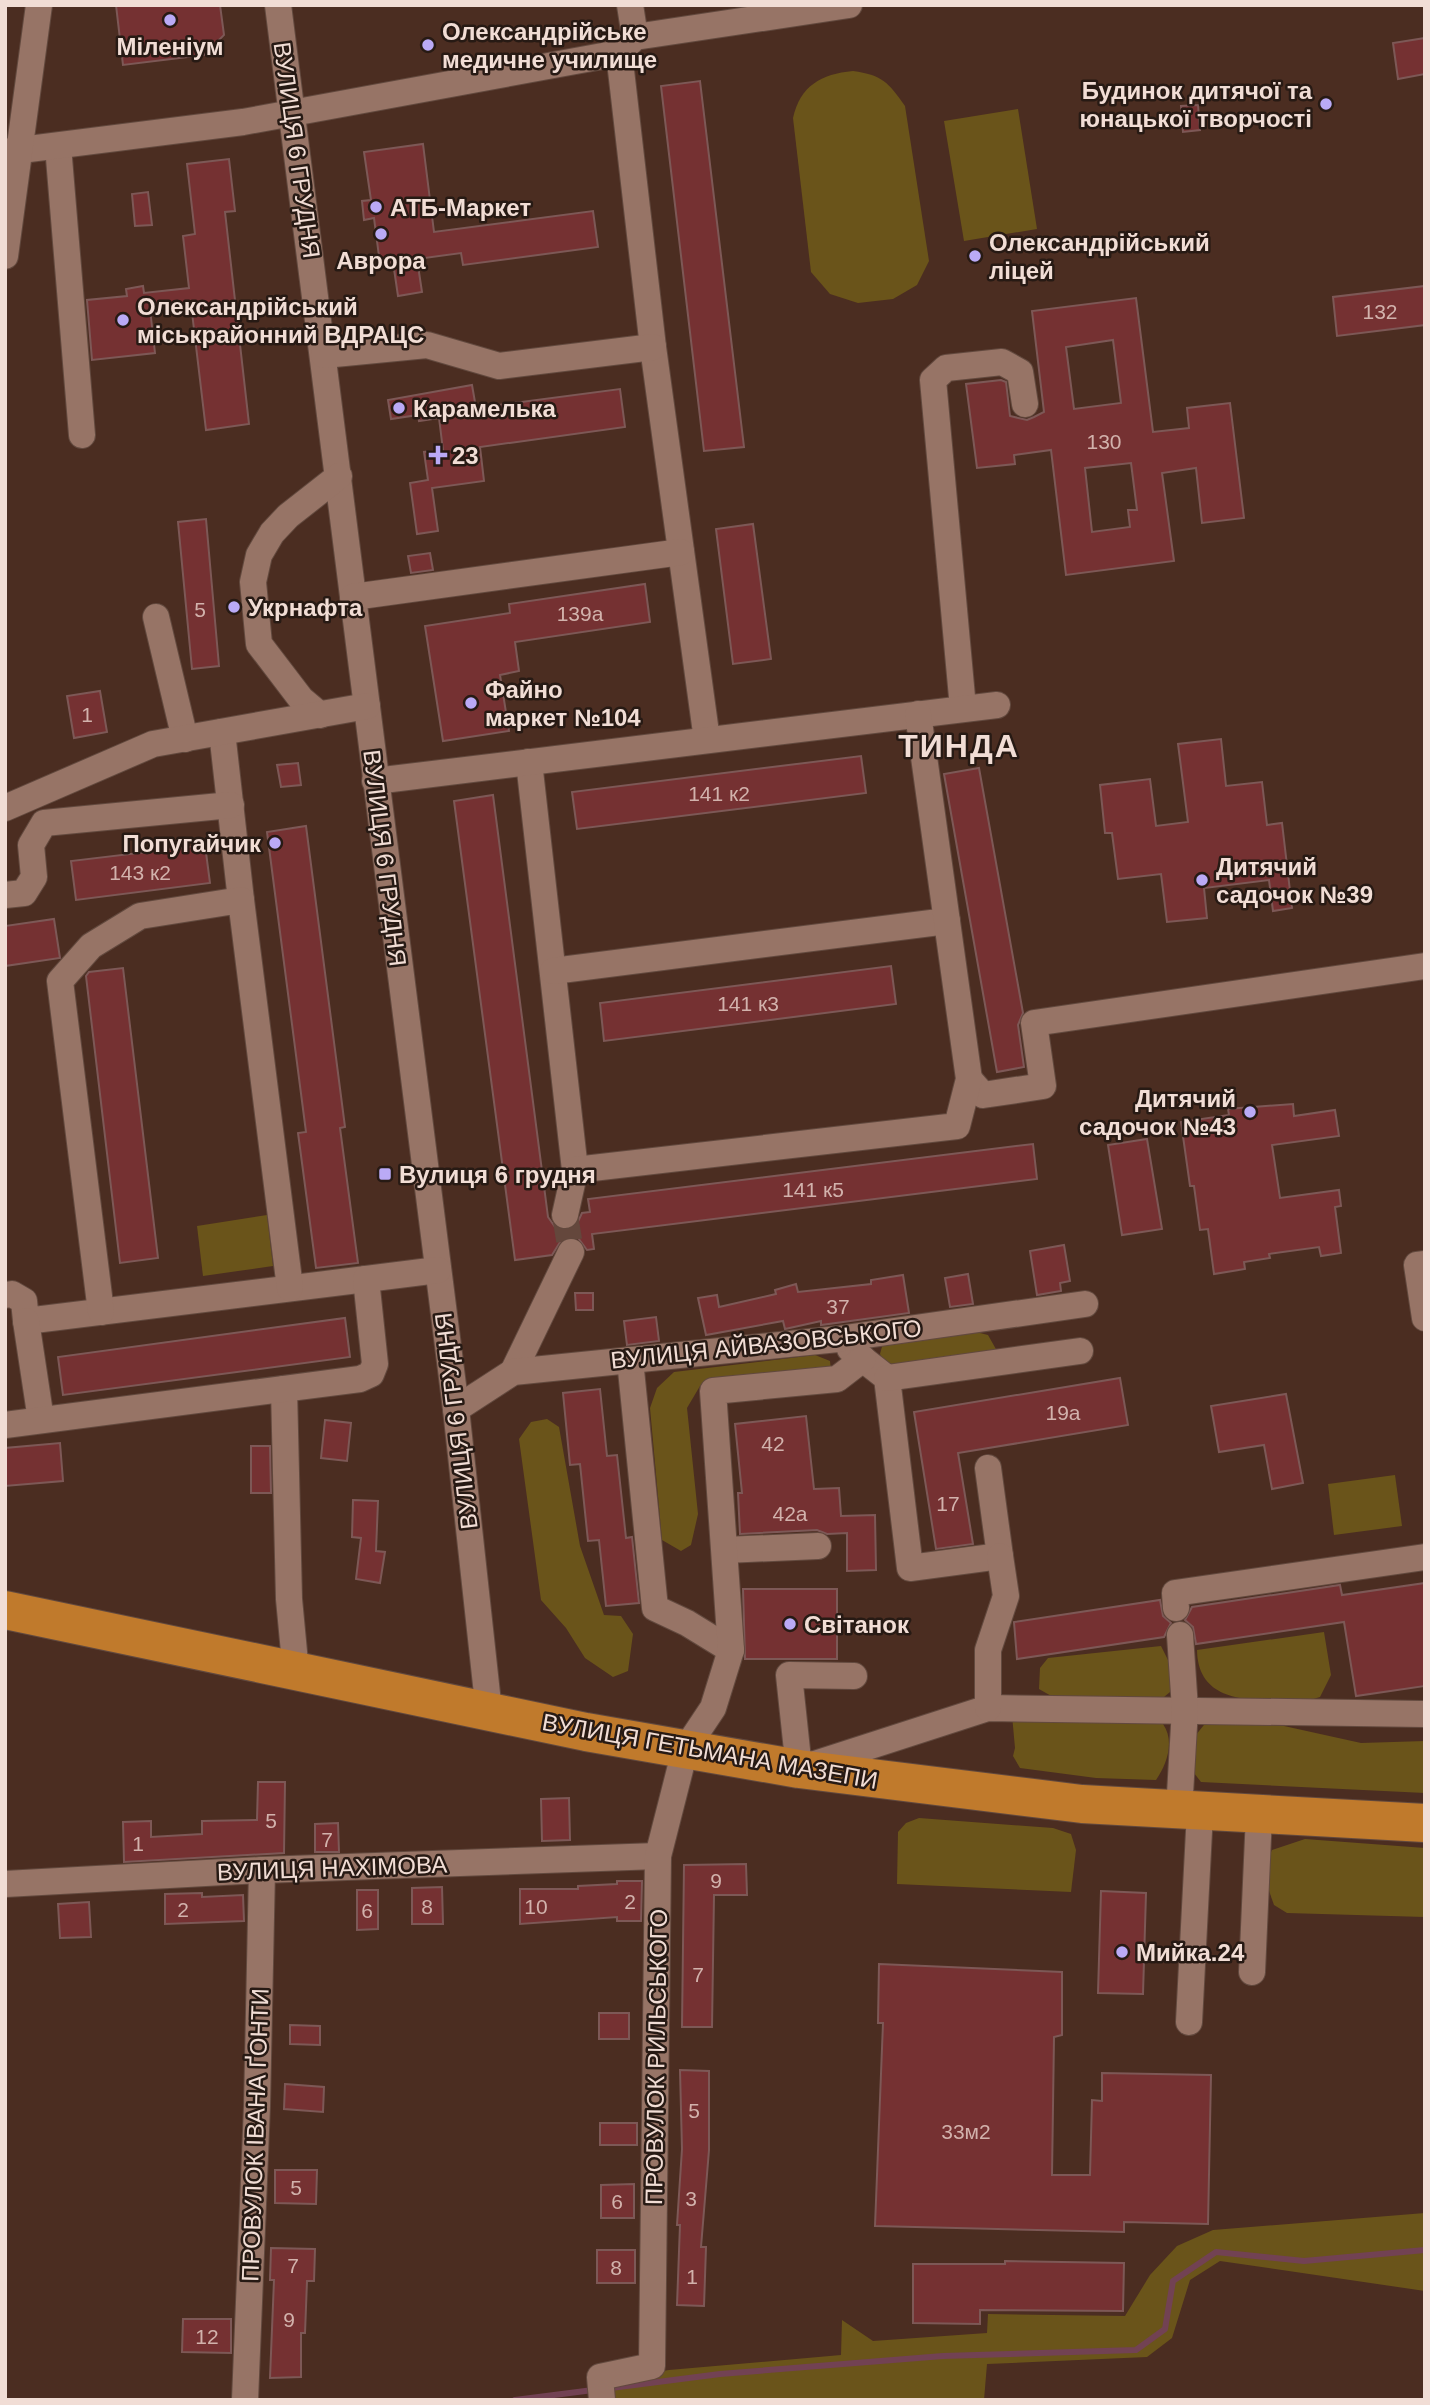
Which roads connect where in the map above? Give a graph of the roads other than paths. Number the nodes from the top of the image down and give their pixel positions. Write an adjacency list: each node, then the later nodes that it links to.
1 (39, 5): 8 (street)
2 (278, 5): 6 (street, ВУЛИЦЯ 6 ГРУДНЯ)
3 (630, 5): 5 (street)
4 (849, 5): 5 (street)
5 (627, 45): 6 (street); 10 (street)
6 (291, 114): 7 (street); 11 (street, ВУЛИЦЯ 6 ГРУДНЯ)
7 (58, 146): 8 (street); 13 (street)
8 (13, 152): 9 (street)
9 (5, 256)
10 (653, 346): 11 (street); 15 (street)
11 (324, 355): 14 (street, ВУЛИЦЯ 6 ГРУДНЯ)
12 (1025, 404): 20 (street)
13 (82, 435)
14 (339, 476): 16 (street, ВУЛИЦЯ 6 ГРУДНЯ); 22 (street)
15 (681, 552): 16 (street); 25 (street)
16 (353, 597): 19 (street, ВУЛИЦЯ 6 ГРУДНЯ)
17 (156, 617): 24 (street)
18 (997, 705): 20 (street)
19 (367, 706): 22 (street); 27 (street, ВУЛИЦЯ 6 ГРУДНЯ)
20 (963, 708): 21 (street)
21 (918, 714): 25 (street); 32 (street)
22 (320, 715): 23 (street)
23 (222, 732): 24 (street); 28 (street)
24 (185, 739): 29 (street)
25 (707, 740): 26 (street)
26 (529, 762): 27 (street); 34 (street)
27 (375, 781): 40 (street, ВУЛИЦЯ 6 ГРУДНЯ)
28 (230, 805): 30 (street); 31 (street)
29 (5, 808)
30 (5, 895)
31 (241, 900): 42 (street); 45 (street)
32 (947, 921): 34 (street); 35 (street)
33 (1425, 966): 35 (street)
34 (553, 971): 36 (street)
35 (969, 1079): 36 (street)
36 (575, 1170): 37 (street)
37 (565, 1215)
38 (571, 1252): 52 (street)
39 (1425, 1264): 46 (street)
40 (438, 1270): 41 (street); 55 (street, ВУЛИЦЯ 6 ГРУДНЯ)
41 (366, 1279): 42 (street); 54 (street)
42 (290, 1289): 45 (street)
43 (5, 1295): 47 (street)
44 (1085, 1304): 48 (street, ВУЛИЦЯ АЙВАЗОВСЬКОГО)
45 (101, 1312): 47 (street)
46 (1425, 1318)
47 (26, 1321): 56 (street)
48 (838, 1339): 50 (street); 51 (street, ВУЛИЦЯ АЙВАЗОВСЬКОГО)
49 (1080, 1351): 53 (street)
50 (863, 1359): 53 (street); 60 (street)
51 (630, 1360): 52 (street, ВУЛИЦЯ АЙВАЗОВСЬКОГО); 66 (street)
52 (513, 1372): 55 (street, ВУЛИЦЯ АЙВАЗОВСЬКОГО)
53 (887, 1378): 61 (street)
54 (284, 1389): 56 (street); 67 (street)
55 (456, 1409): 71 (street, ВУЛИЦЯ 6 ГРУДНЯ)
56 (41, 1420): 57 (street)
57 (5, 1425)
58 (988, 1468): 61 (street)
59 (818, 1546): 60 (street)
60 (725, 1550): 66 (street)
61 (1000, 1556): 69 (street)
62 (1425, 1557): 63 (street)
63 (1176, 1608)
64 (5, 1610): 67 (highway, ВУЛИЦЯ ГЕТЬМАНА МАЗЕПИ)
65 (1180, 1635): 70 (street)
66 (731, 1650): 73 (street, ПРОВУЛОК РИЛЬСЬКОГО)
67 (296, 1673): 71 (highway, ВУЛИЦЯ ГЕТЬМАНА МАЗЕПИ)
68 (854, 1676): 74 (street)
69 (988, 1708): 70 (street); 74 (street)
70 (1185, 1709): 72 (street); 75 (street)
71 (489, 1712): 73 (highway, ВУЛИЦЯ ГЕТЬМАНА МАЗЕПИ)
72 (1425, 1714)
73 (685, 1751): 74 (highway, ВУЛИЦЯ ГЕТЬМАНА МАЗЕПИ); 78 (street, ПРОВУЛОК РИЛЬСЬКОГО)
74 (799, 1769): 75 (highway, ВУЛИЦЯ ГЕТЬМАНА МАЗЕПИ)
75 (1189, 1811): 76 (highway, ВУЛИЦЯ ГЕТЬМАНА МАЗЕПИ); 82 (street)
76 (1259, 1815): 77 (highway, ВУЛИЦЯ ГЕТЬМАНА МАЗЕПИ); 81 (street)
77 (1425, 1823)
78 (658, 1856): 79 (street, ВУЛИЦЯ НАХІМОВА); 83 (street, ПРОВУЛОК РИЛЬСЬКОГО)
79 (262, 1870): 80 (street, ВУЛИЦЯ НАХІМОВА); 84 (street, ПРОВУЛОК ІВАНА ҐОНТИ)
80 (5, 1884)
81 (1252, 1972)
82 (1189, 2022)
83 (601, 2389)
84 (245, 2399)

